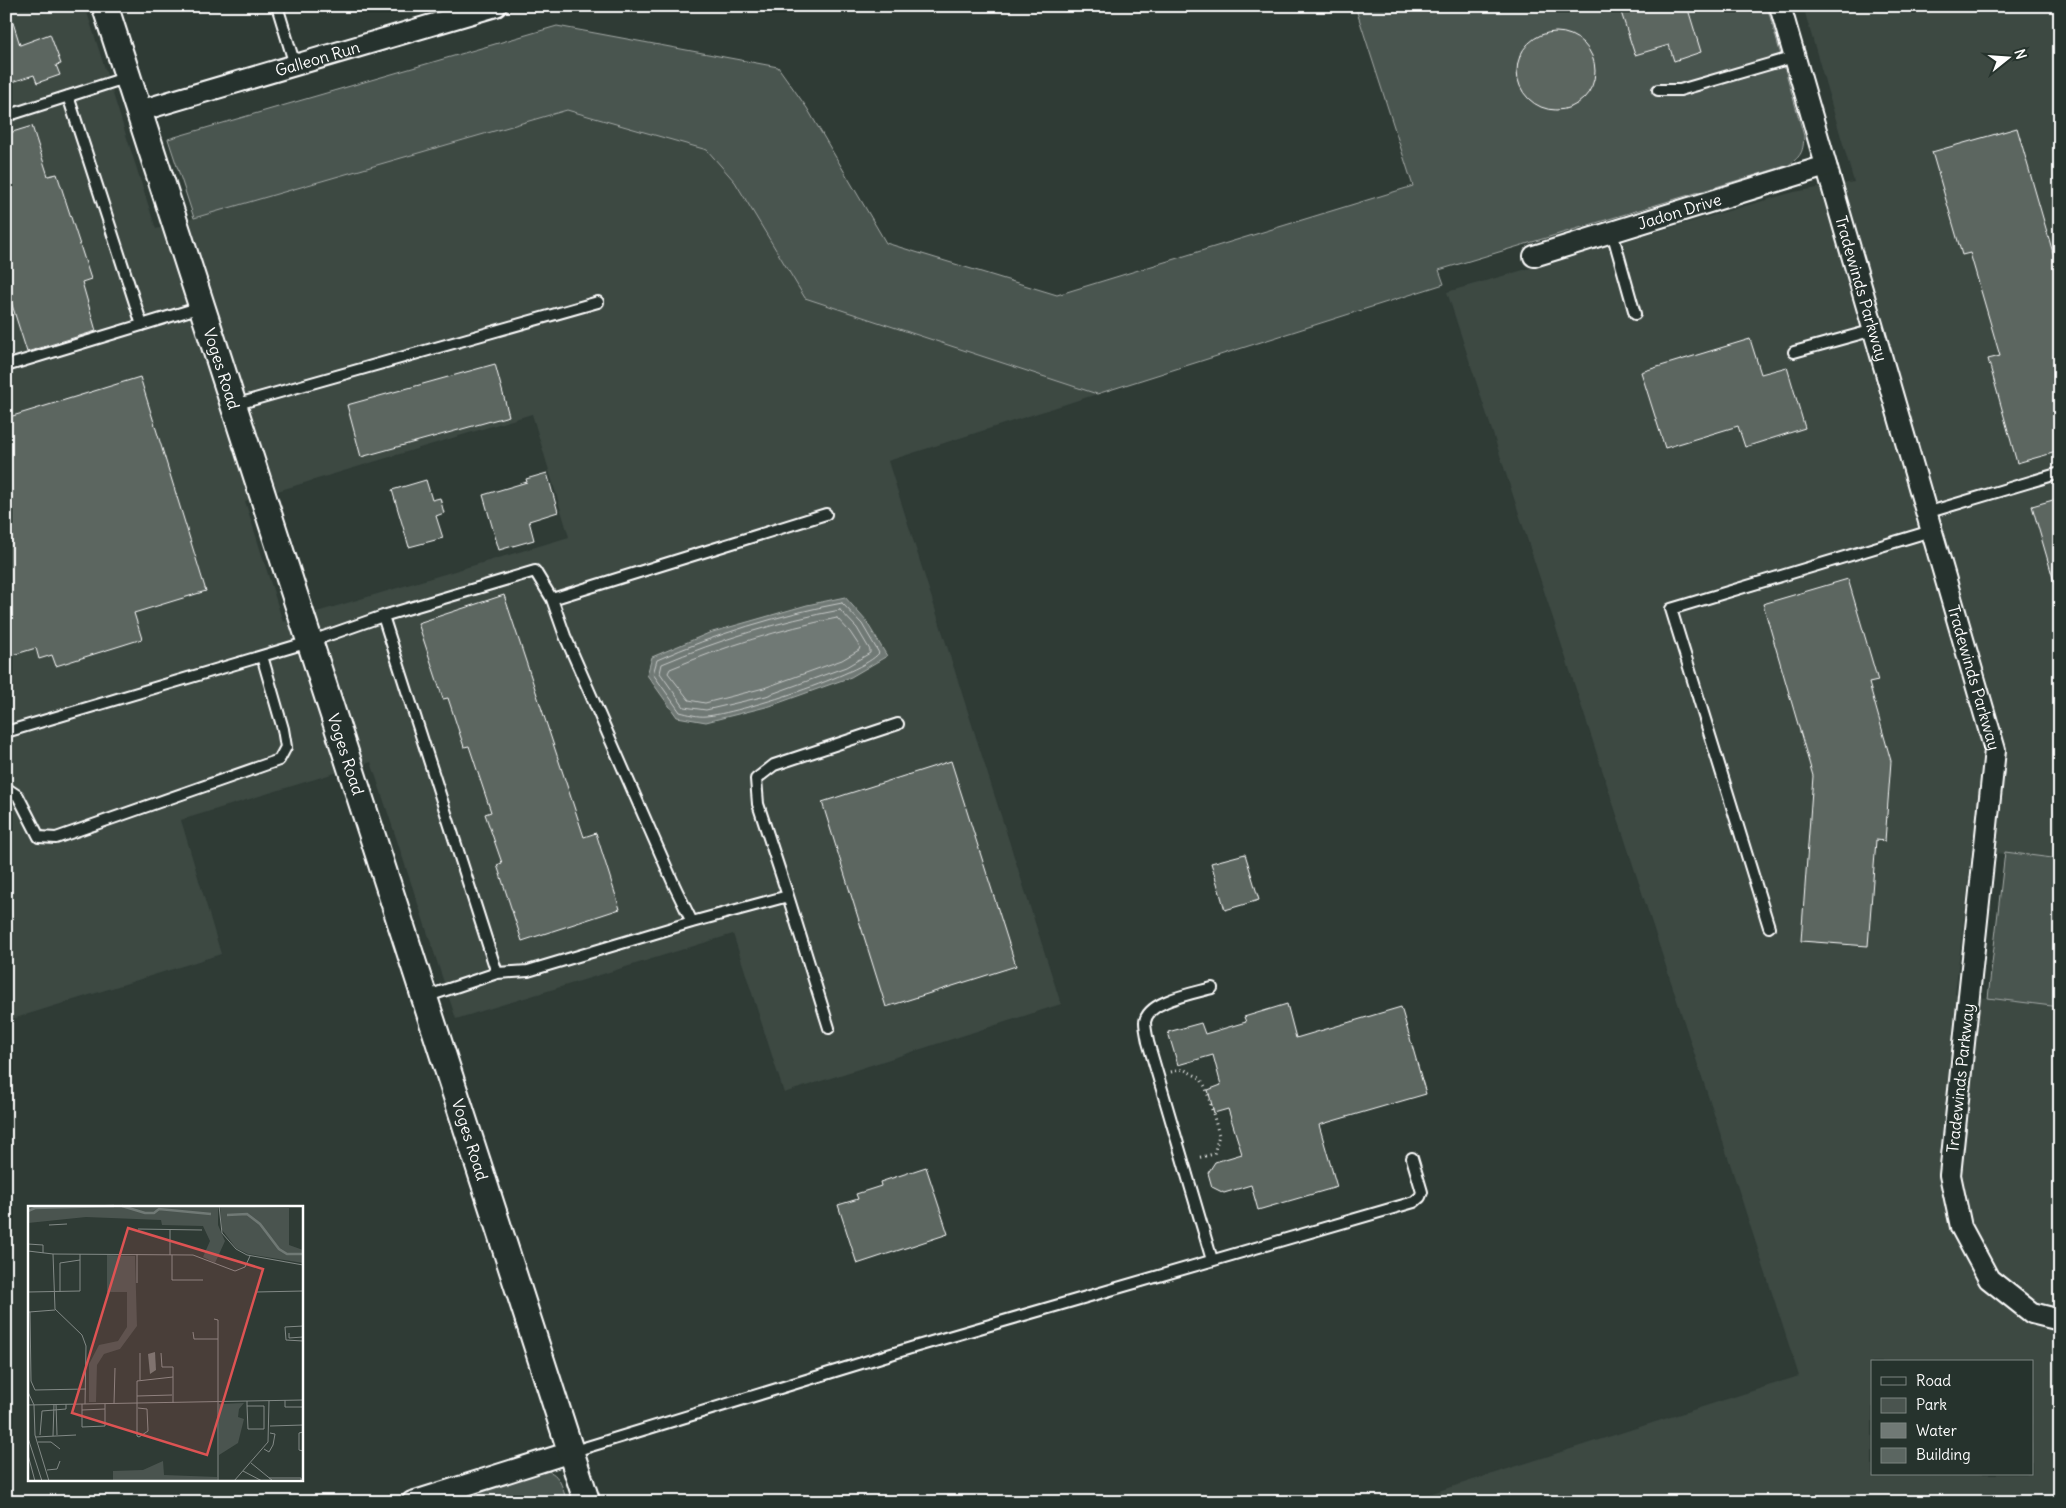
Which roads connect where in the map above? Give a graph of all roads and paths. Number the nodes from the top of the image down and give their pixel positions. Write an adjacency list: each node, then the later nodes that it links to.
1 (105, 6): 7 (street, Voges Road)
2 (277, 6): 6 (lane)
3 (496, 6): 6 (street, Galleon Run)
4 (1780, 6): 5 (street, Tradewinds Parkway)
5 (1794, 57): 8 (lane); 12 (street, Tradewinds Parkway)
6 (294, 66): 10 (street, Galleon Run)
7 (128, 77): 9 (lane); 10 (street, Voges Road)
8 (1658, 90)
9 (68, 96): 11 (lane); 18 (lane)
10 (139, 110): 16 (street, Voges Road)
11 (6, 116)
12 (1826, 166): 13 (street, Jadon Drive); 19 (street, Tradewinds Parkway)
13 (1612, 232): 14 (street, Jadon Drive); 17 (lane)
14 (1534, 256)
15 (598, 302): 22 (lane)
16 (202, 307): 18 (lane); 22 (street, Voges Road)
17 (1635, 314)
18 (142, 325): 21 (lane)
19 (1874, 330): 20 (lane); 25 (street, Tradewinds Parkway)
20 (1794, 352)
21 (6, 366)
22 (233, 405): 28 (street, Voges Road)
23 (2060, 473): 25 (lane)
24 (826, 514): 26 (lane)
25 (1929, 522): 35 (lane); 44 (street, Tradewinds Parkway)
26 (552, 599): 27 (lane); 34 (lane)
27 (383, 616): 28 (lane); 36 (lane)
28 (309, 642): 29 (lane); 38 (street, Voges Road)
29 (262, 656): 31 (lane); 32 (lane)
30 (898, 724): 33 (lane)
31 (6, 732)
32 (6, 788)
33 (788, 896): 34 (lane); 39 (lane)
34 (692, 922): 36 (lane)
35 (1769, 927)
36 (498, 973): 38 (lane)
37 (1212, 988): 40 (lane)
38 (424, 997): 45 (street, Voges Road)
39 (829, 1028)
40 (1158, 1075): 42 (lane); 42 (path)
41 (1412, 1158): 43 (lane)
42 (1183, 1163): 43 (lane)
43 (1212, 1260): 45 (lane)
44 (2060, 1320)
45 (570, 1452): 46 (street); 47 (street, Voges Road)
46 (412, 1502)
47 (587, 1502)

